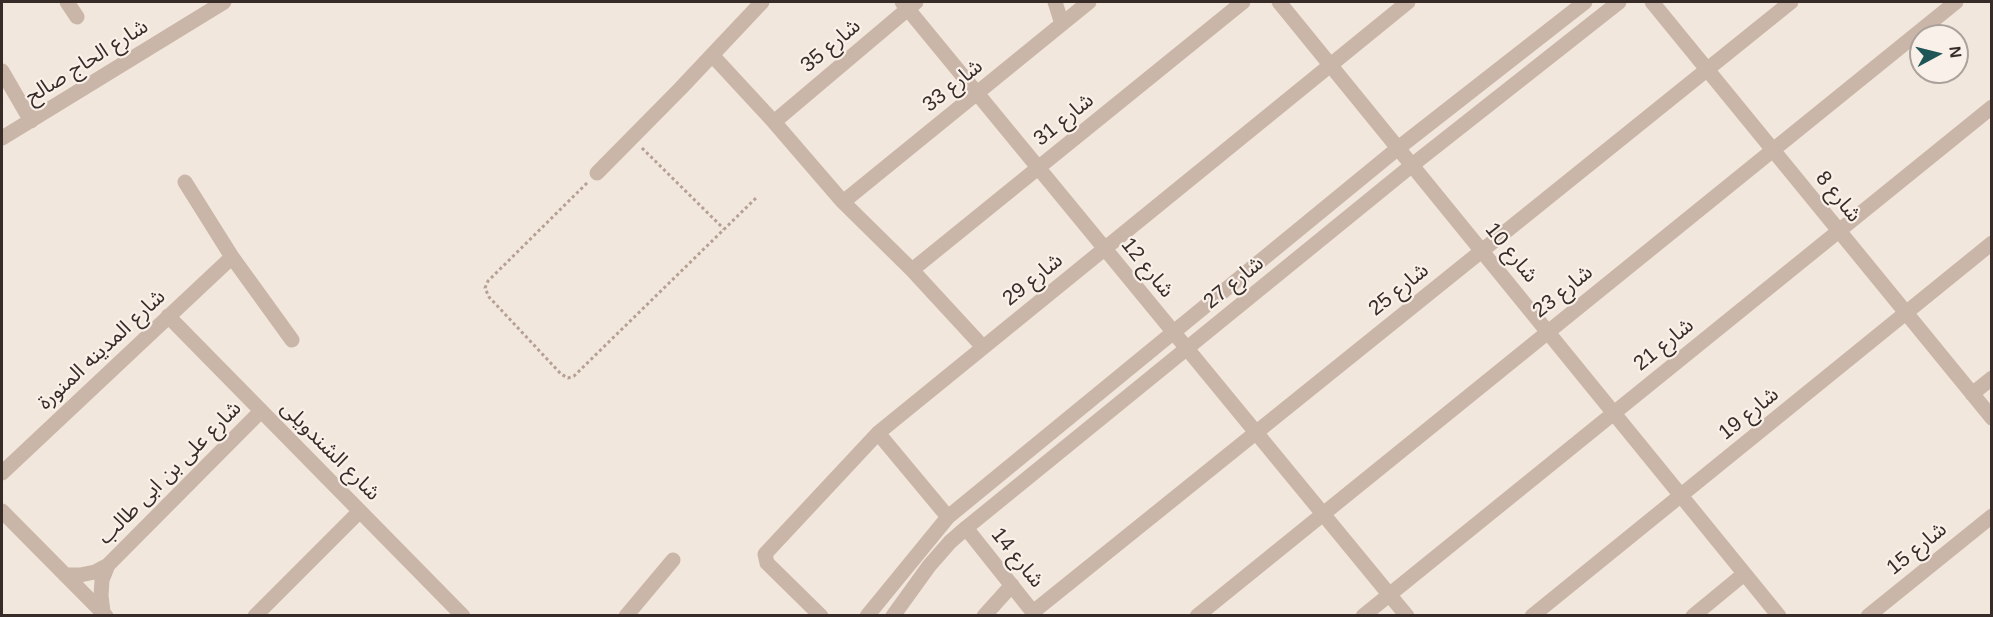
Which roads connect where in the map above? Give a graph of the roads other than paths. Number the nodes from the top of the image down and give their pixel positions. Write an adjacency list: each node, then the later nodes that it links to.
1 (67, 2): 15 (street)
2 (224, 2): 23 (street, شارع الحاج صالح)
3 (762, 2): 17 (street)
4 (1055, 2): 16 (street)
5 (1089, 2): 16 (street, شارع 33)
6 (1243, 2): 29 (street, شارع 31)
7 (1279, 2): 18 (street, شارع 10)
8 (1408, 2): 18 (street, شارع 29)
9 (1585, 2): 26 (street, شارع 27)
10 (1619, 2): 28 (street, شارع 27)
11 (1652, 2): 19 (street, شارع 8)
12 (1791, 2): 19 (street, شارع 25)
13 (1956, 2): 27 (street, شارع 23)
14 (908, 4): 21 (street, شارع 12); 24 (street, شارع 35)
15 (77, 17)
16 (1062, 24): 21 (street, شارع 33)
17 (712, 55): 24 (street); 30 (street)
18 (1330, 65): 26 (street, شارع 10); 35 (street, شارع 29)
19 (1706, 69): 27 (street, شارع 8); 36 (street, شارع 25)
20 (2, 71): 23 (street)
21 (977, 93): 29 (street, شارع 12); 32 (street, شارع 33)
22 (1992, 107): 33 (street, شارع 21)
23 (31, 121): 25 (street, شارع الحاج صالح)
24 (774, 122): 32 (street)
25 (2, 138)
26 (1397, 148): 28 (street, شارع 10); 42 (street, شارع 27)
27 (1772, 150): 33 (street, شارع 8); 41 (street, شارع 23)
28 (1411, 166): 36 (street, شارع 10); 45 (street, شارع 27)
29 (1038, 168): 35 (street, شارع 12); 38 (street, شارع 31)
30 (597, 173)
31 (185, 182): 37 (street)
32 (843, 202): 38 (street)
33 (1839, 231): 39 (street, شارع 8); 49 (street, شارع 21)
34 (1992, 243): 39 (street, شارع 19)
35 (1105, 250): 42 (street, شارع 12); 44 (street, شارع 29)
36 (1481, 250): 41 (street, شارع 10); 51 (street, شارع 25)
37 (232, 257): 40 (street, شارع المدينه المنورة); 43 (street)
38 (912, 270): 44 (street)
39 (1905, 313): 47 (street, شارع 8); 54 (street, شارع 19)
40 (168, 316): 48 (street, شارع الشندويلى); 53 (street, شارع المدينه المنورة)
41 (1548, 332): 49 (street, شارع 10); 57 (street, شارع 23)
42 (1173, 334): 45 (street, شارع 12); 59 (street, شارع 27)
43 (292, 339)
44 (983, 347): 52 (street, شارع 29)
45 (1186, 349): 51 (street, شارع 12); 60 (street, شارع 27)
46 (1992, 378): 47 (street)
47 (1972, 394): 50 (street, شارع 8)
48 (261, 411): 56 (street, شارع الشندويلى); 62 (street, شارع على بن ابى طالب)
49 (1615, 412): 54 (street, شارع 10); 66 (street, شارع 21)
50 (1992, 418)
51 (1257, 432): 57 (street, شارع 12); 69 (street, شارع 25)
52 (878, 433): 59 (street); 72 (street, شارع 29)
53 (2, 473)
54 (1682, 496): 63 (street, شارع 10); 79 (street, شارع 19)
55 (2, 511): 64 (street)
56 (360, 511): 67 (street, شارع الشندويلى); 70 (street)
57 (1323, 513): 66 (street, شارع 12); 76 (street, شارع 23)
58 (1992, 516): 82 (street, شارع 15)
59 (948, 517): 73 (street, شارع 27)
60 (966, 528): 65 (street, شارع 14); 74 (street, شارع 27)
61 (673, 560): 71 (street)
62 (108, 565): 64 (street, شارع على بن ابى طالب); 68 (street, شارع على بن ابى طالب)
63 (1744, 574): 80 (street); 81 (street, شارع 10)
64 (65, 575): 68 (street)
65 (1012, 585): 69 (street, شارع 14); 75 (street)
66 (1389, 594): 77 (street, شارع 21); 78 (street, شارع 12)
67 (456, 613)
68 (104, 614)
69 (1035, 614)
70 (255, 615)
71 (626, 615)
72 (821, 615)
73 (867, 615)
74 (893, 615)
75 (984, 615)
76 (1197, 615)
77 (1363, 615)
78 (1407, 615)
79 (1532, 615)
80 (1693, 615)
81 (1779, 615)
82 (1868, 615)

